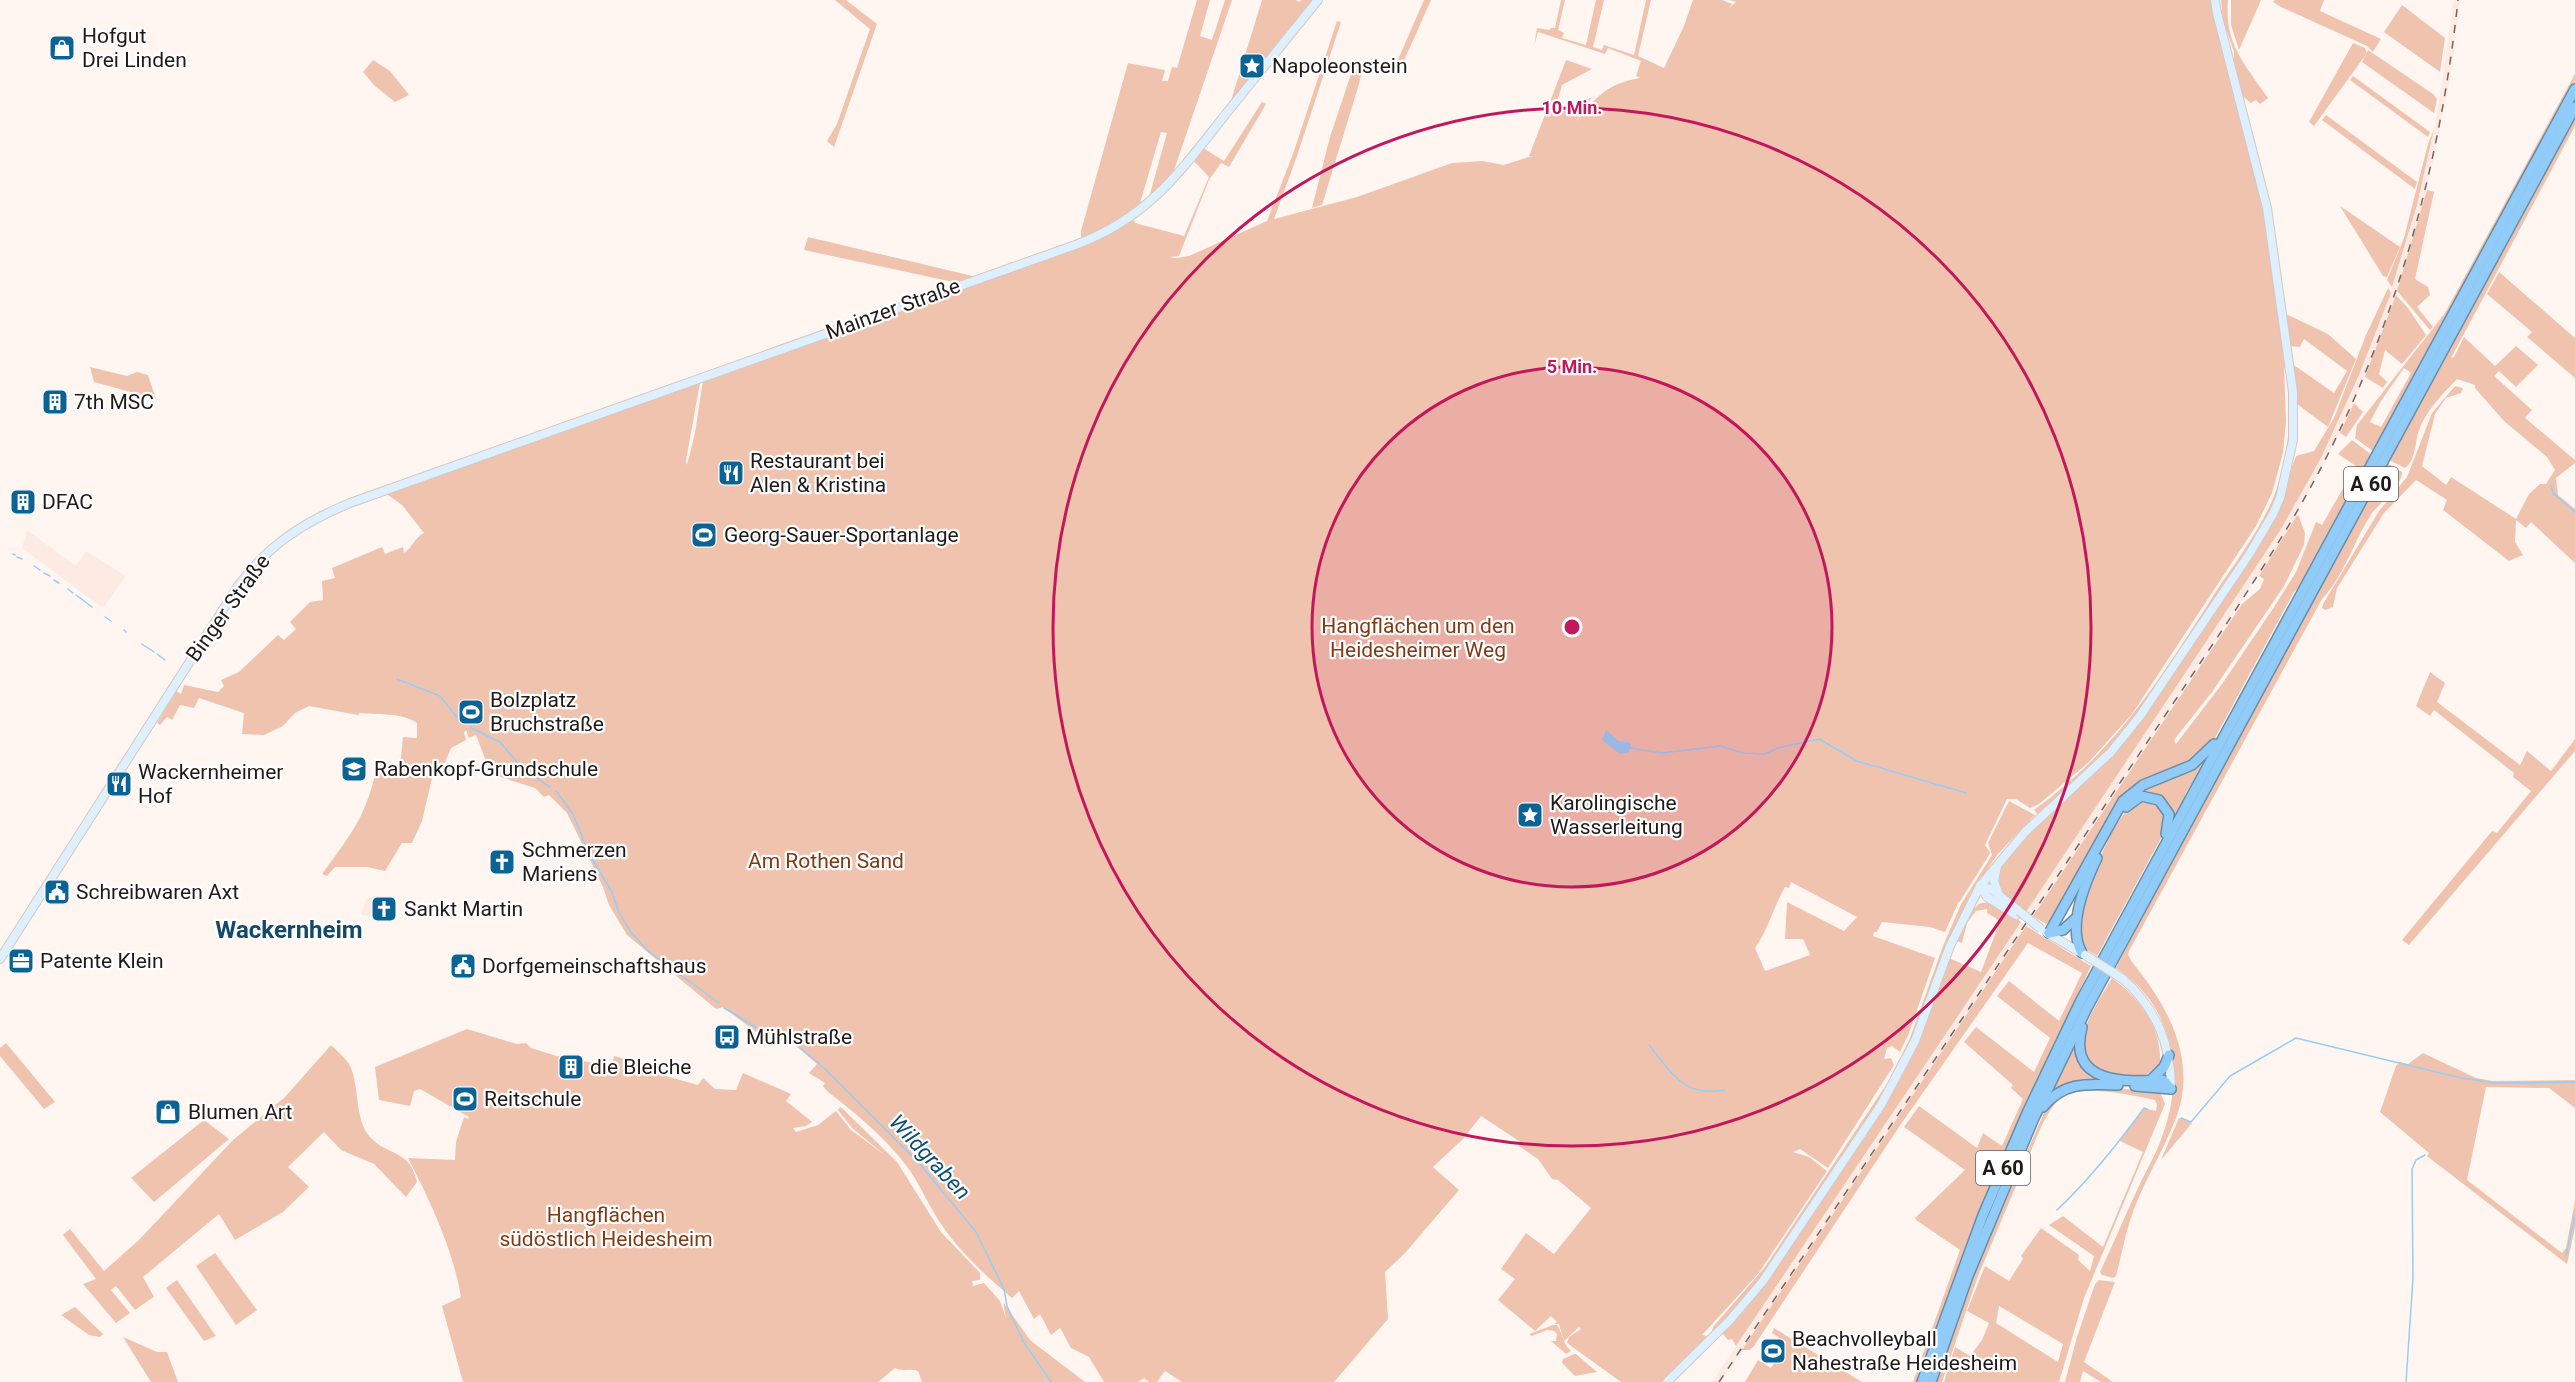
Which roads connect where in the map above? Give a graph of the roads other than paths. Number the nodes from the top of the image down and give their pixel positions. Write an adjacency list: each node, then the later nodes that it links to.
1 (1318, 0): 5 (main road, Mainzer Straße)
2 (2217, 0): 7 (main road)
3 (2575, 89): 6 (highway, A 60)
4 (2575, 107): 16 (highway, A 60)
5 (382, 492): 15 (main road, Binger Straße)
6 (2230, 724): 8 (highway, A 60); 13 (highway)
7 (2004, 855): 9 (main road); 10 (main road)
8 (2150, 872): 12 (highway); 22 (highway, A 60)
9 (1980, 886): 10 (main road); 11 (main road)
10 (1998, 900): 11 (main road); 13 (main road, bridge)
11 (1966, 910): 21 (main road)
12 (2078, 914): 13 (highway); 14 (highway)
13 (2045, 931): 14 (main road)
14 (2083, 954): 17 (main road, bridge)
15 (0, 959)
16 (2087, 1008): 18 (highway); 20 (highway, A 60)
17 (2169, 1055): 18 (highway); 19 (main road)
18 (2150, 1081): 19 (highway)
19 (2171, 1089): 20 (highway)
20 (2034, 1118): 23 (highway, A 60)
21 (1670, 1379)
22 (1922, 1382)
23 (1931, 1382)

